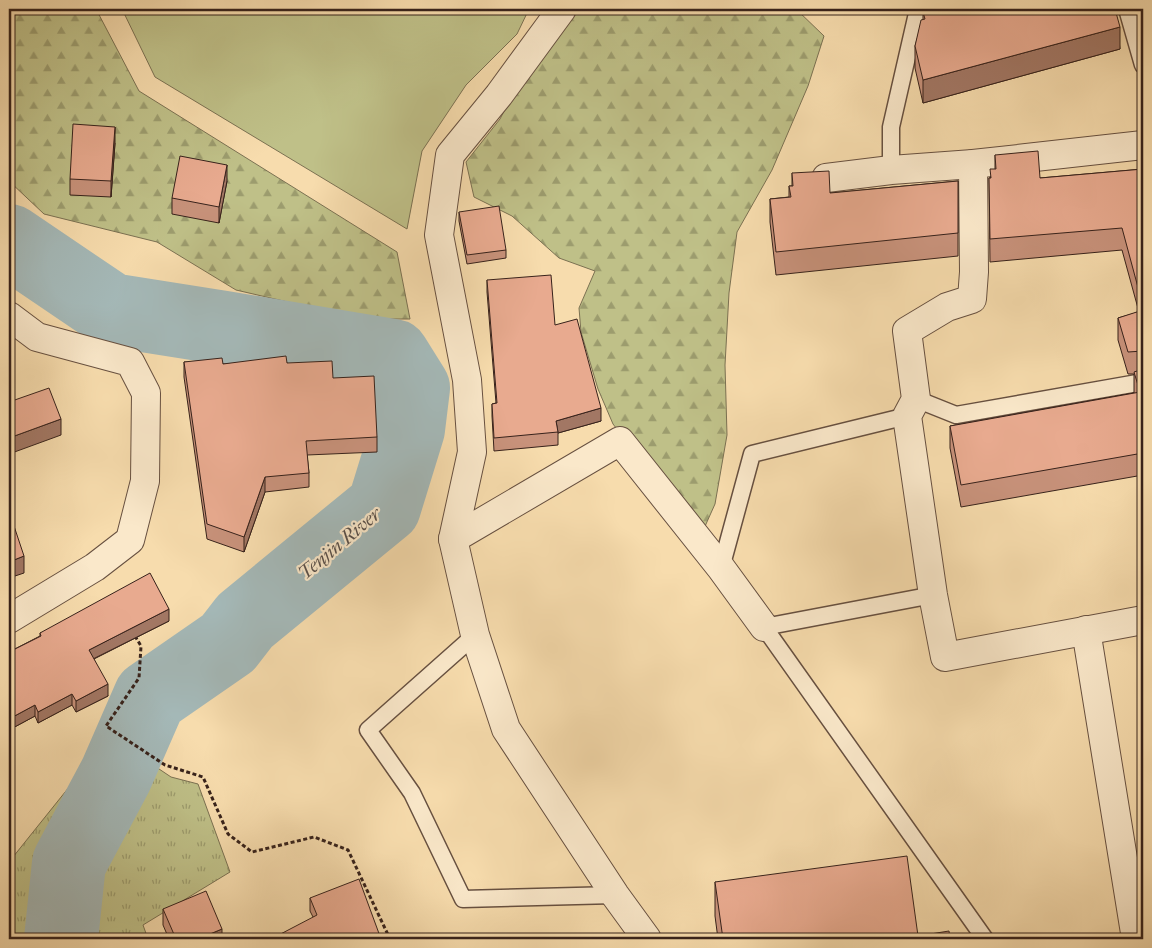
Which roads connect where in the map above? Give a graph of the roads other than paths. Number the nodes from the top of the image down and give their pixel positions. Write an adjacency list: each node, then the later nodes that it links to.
1 (562, 9): 12 (street)
2 (918, 9): 7 (lane)
3 (1127, 9): 4 (lane)
4 (1143, 65)
5 (1143, 145): 6 (street)
6 (973, 164): 7 (street); 11 (street)
7 (891, 170): 8 (street)
8 (826, 178)
9 (9, 316): 15 (street)
10 (1143, 382): 11 (lane)
11 (912, 408): 13 (lane); 14 (street)
12 (453, 539): 13 (street); 19 (street)
13 (721, 568): 17 (street)
14 (933, 595): 17 (lane); 18 (street)
15 (9, 619)
16 (1143, 620): 18 (street)
17 (764, 627): 22 (lane)
18 (1086, 630): 23 (street)
19 (475, 635): 20 (street); 20 (lane)
20 (615, 895): 21 (street)
21 (647, 939)
22 (985, 939)
23 (1136, 939)

